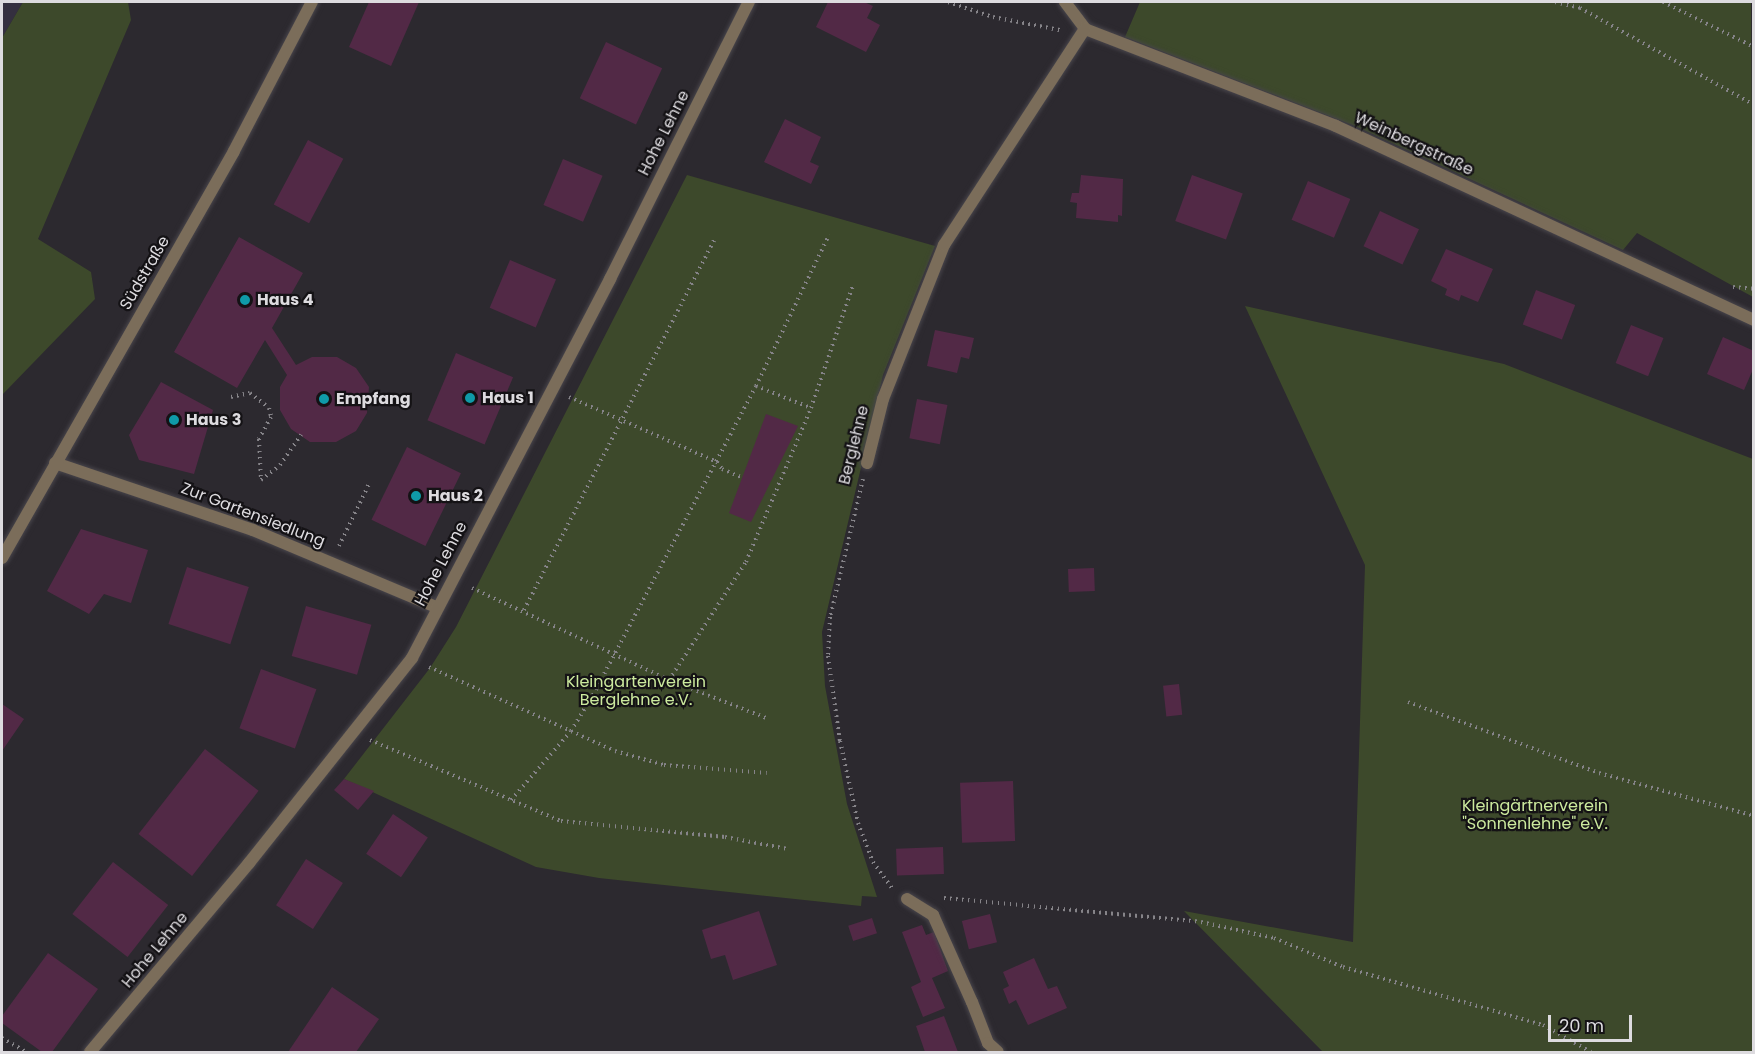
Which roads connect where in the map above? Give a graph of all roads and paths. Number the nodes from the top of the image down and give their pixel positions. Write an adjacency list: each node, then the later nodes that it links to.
1 (312, 2): 21 (street, Südstraße)
2 (748, 2): 28 (street, Hohe Lehne)
3 (948, 2): 7 (path)
4 (1065, 2): 7 (street)
5 (1555, 2): 9 (path)
6 (1663, 2): 8 (path)
7 (1085, 29): 13 (street, Weinbergstraße); 22 (street, Berglehne)
8 (1754, 47)
9 (1754, 105)
10 (830, 235): 14 (path)
11 (715, 238): 18 (path)
12 (853, 285): 17 (path)
13 (1754, 320)
14 (756, 386): 17 (path); 20 (path)
15 (231, 397): 19 (path)
16 (572, 398): 18 (path)
17 (811, 408): 32 (path)
18 (623, 421): 20 (path); 29 (path)
19 (301, 435)
20 (717, 462): 23 (path); 30 (path)
21 (55, 463): 25 (street, Südstraße); 26 (street, Zur Gartensiedlung)
22 (867, 463): 42 (path, Berglehne)
23 (743, 477)
24 (369, 484): 26 (path)
25 (2, 558)
26 (330, 562): 28 (street, Zur Gartensiedlung)
27 (472, 588): 29 (path)
28 (436, 608): 45 (street, Hohe Lehne)
29 (524, 610): 30 (path)
30 (616, 654): 32 (path); 35 (path)
31 (430, 668): 35 (path)
32 (669, 680): 34 (path)
33 (1408, 702): 39 (path)
34 (769, 719)
35 (571, 731): 37 (path); 38 (path)
36 (372, 742): 38 (path)
37 (766, 773)
38 (510, 800): 40 (path)
39 (1754, 816)
40 (788, 849)
41 (943, 898): 47 (path)
42 (907, 899): 46 (street)
43 (2, 1038): 44 (path)
44 (26, 1053)
45 (90, 1053)
46 (998, 1053)
47 (1591, 1053)

